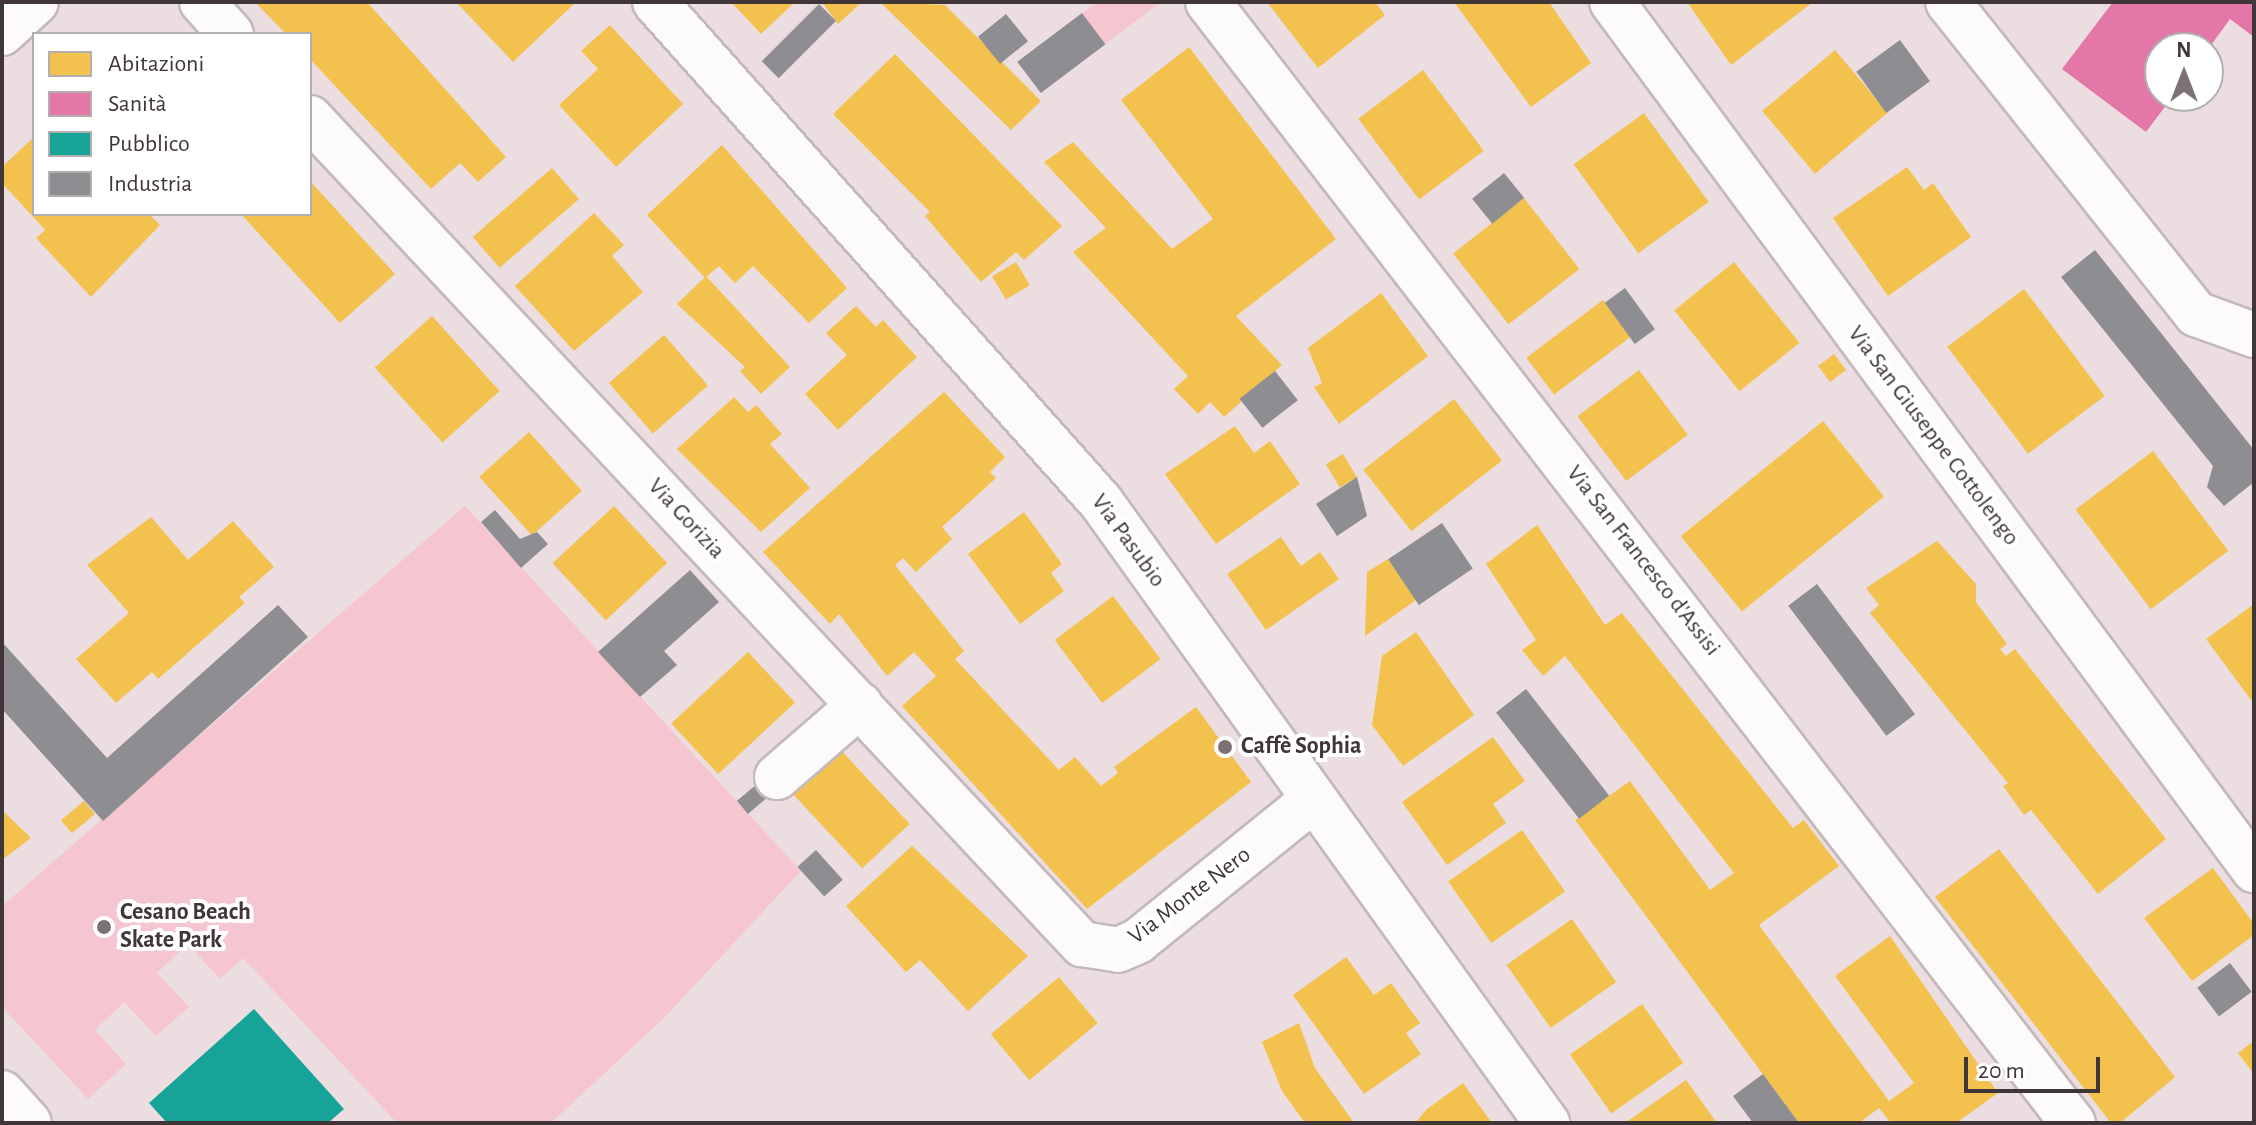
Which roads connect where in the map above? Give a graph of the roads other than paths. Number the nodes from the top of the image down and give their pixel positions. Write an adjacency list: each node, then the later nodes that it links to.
1 (36, 2): 8 (street)
2 (202, 2): 7 (street)
3 (655, 2): 13 (street, Via Pasubio)
4 (1208, 2): 19 (street, Via San Francesco d'Assisi)
5 (1612, 2): 14 (street, Via San Giuseppe Cottolengo)
6 (1948, 2): 10 (street)
7 (229, 32)
8 (2, 33)
9 (312, 120): 11 (street, Via Gorizia)
10 (2254, 335)
11 (860, 705): 12 (street); 15 (street, Via Gorizia)
12 (777, 777)
13 (1314, 799): 15 (street, Via Monte Nero); 18 (street, Via Pasubio)
14 (2254, 870)
15 (1058, 925)
16 (2, 1093): 17 (street)
17 (29, 1123)
18 (1547, 1123)
19 (2073, 1123)

